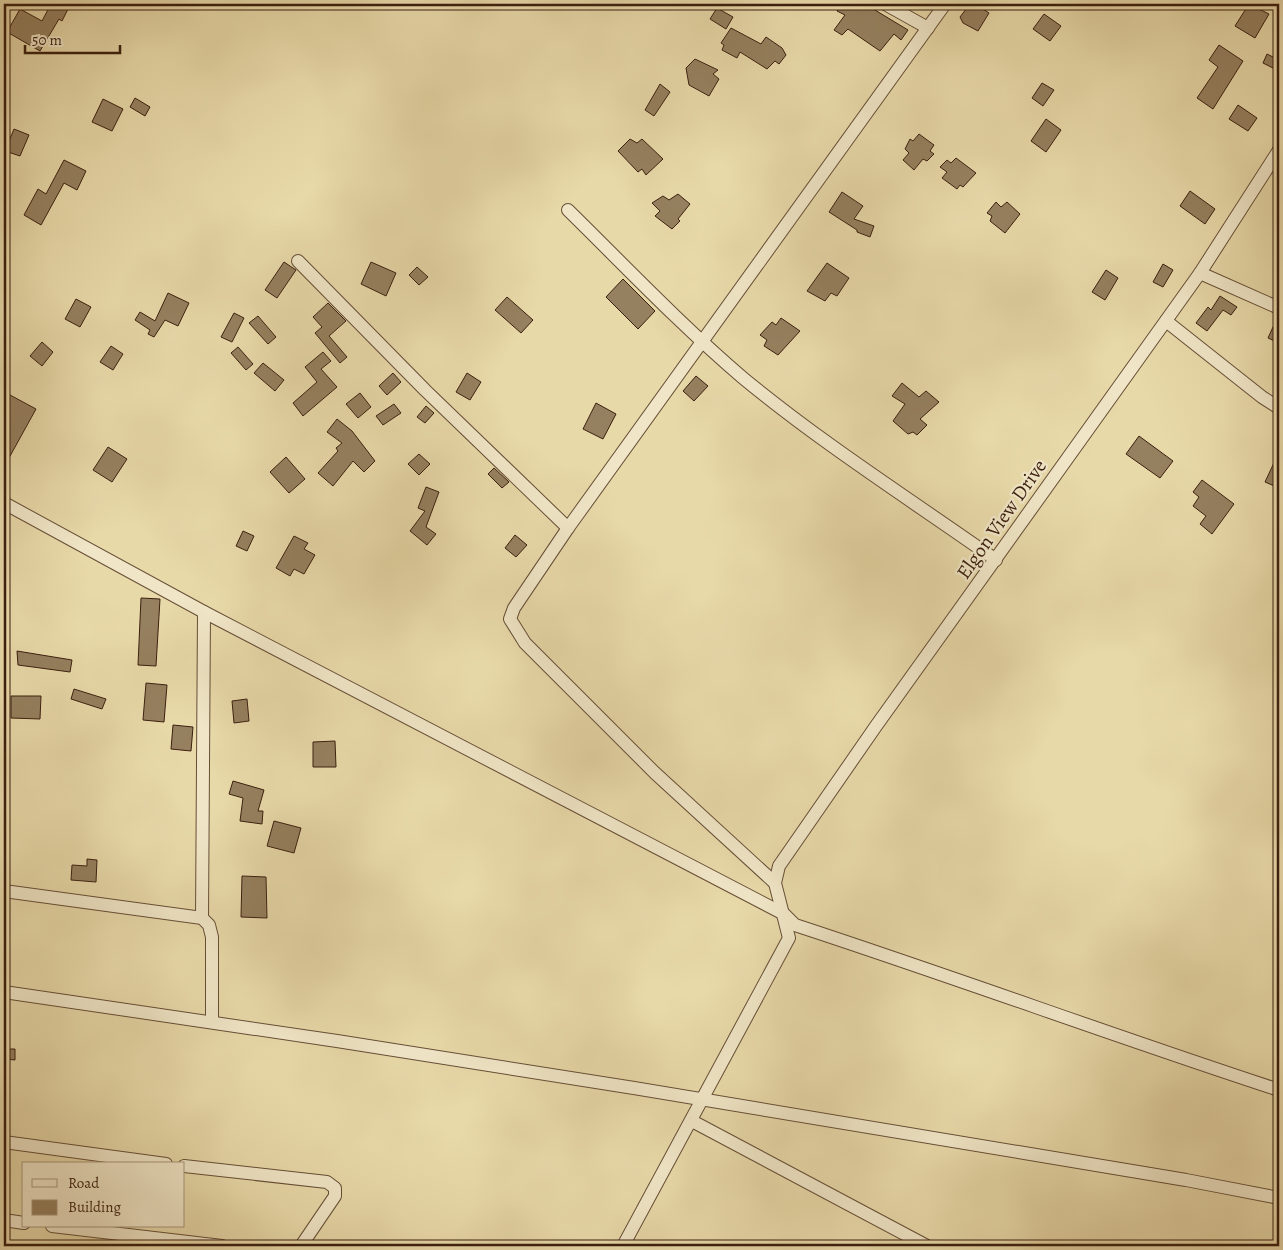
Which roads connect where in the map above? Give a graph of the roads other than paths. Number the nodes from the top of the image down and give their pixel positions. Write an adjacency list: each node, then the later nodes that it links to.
1 (885, 4): 3 (street)
2 (946, 4): 3 (street)
3 (928, 28): 10 (street)
4 (1279, 150): 7 (street, Elgon View Drive)
5 (568, 210): 10 (street)
6 (298, 262): 13 (street)
7 (1200, 273): 8 (street); 9 (street, Elgon View Drive)
8 (1279, 308)
9 (1166, 321): 11 (street); 14 (street, Elgon View Drive)
10 (702, 341): 13 (street); 14 (street)
11 (1279, 408)
12 (4, 503): 15 (street)
13 (568, 528): 16 (street)
14 (996, 560): 16 (street, Elgon View Drive)
15 (204, 612): 18 (street); 19 (street)
16 (775, 883): 18 (street)
17 (4, 891): 19 (street)
18 (784, 914): 22 (street); 23 (street)
19 (202, 918): 21 (street)
20 (4, 992): 21 (street)
21 (212, 1022): 23 (street)
22 (1279, 1090)
23 (704, 1100): 24 (street); 28 (street)
24 (692, 1121): 34 (street); 35 (street)
25 (4, 1142): 26 (street)
26 (151, 1162)
27 (185, 1166): 33 (street)
28 (1279, 1198)
29 (4, 1220): 30 (street)
30 (22, 1223)
31 (69, 1228): 32 (street)
32 (222, 1246)
33 (301, 1246)
34 (623, 1246)
35 (927, 1246)

